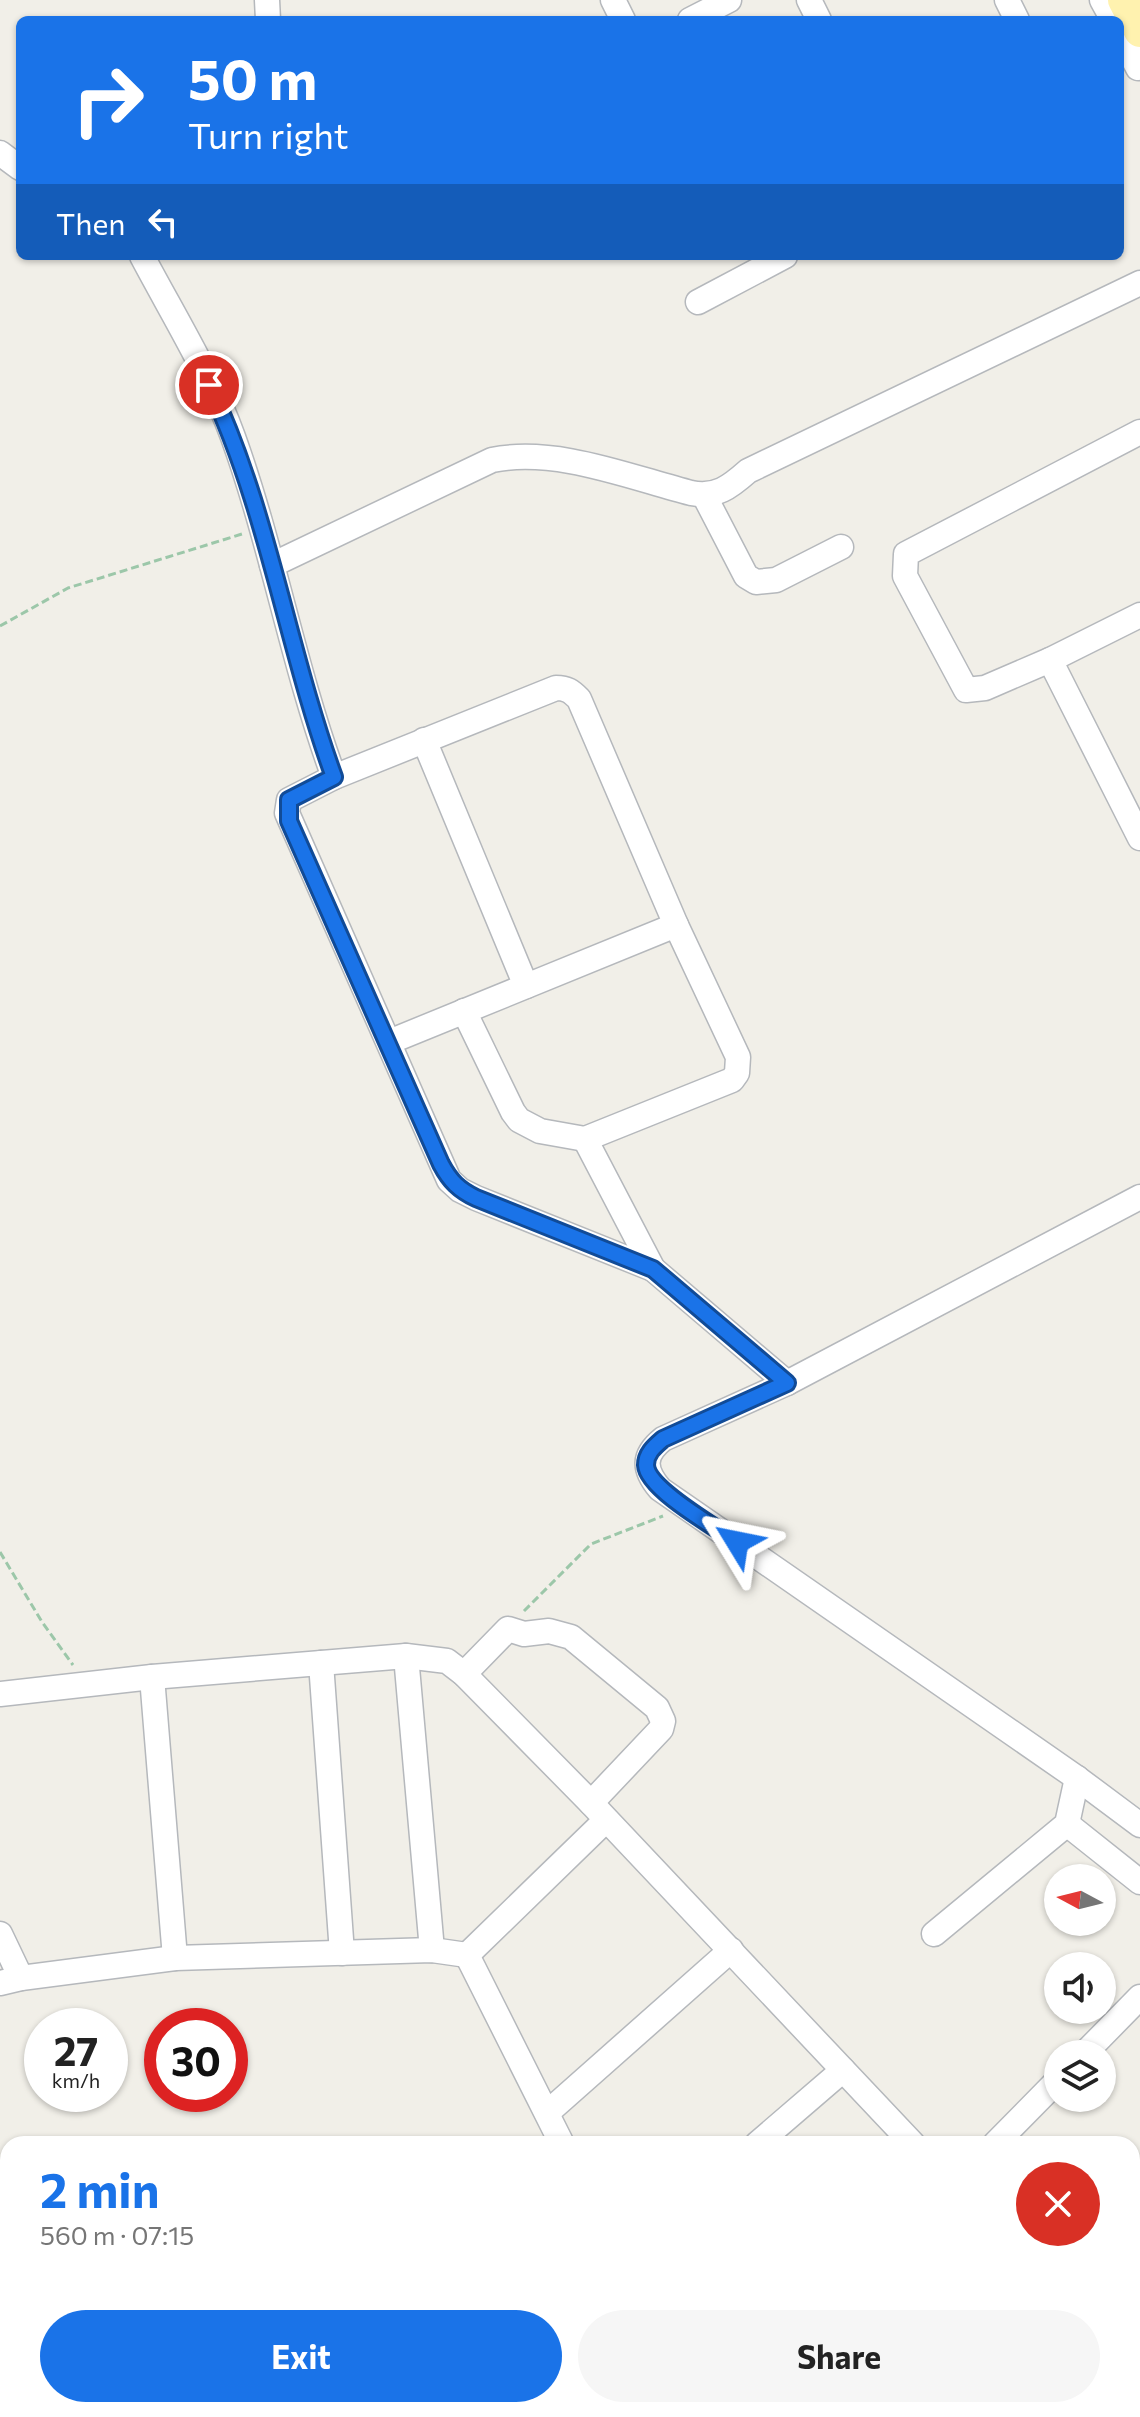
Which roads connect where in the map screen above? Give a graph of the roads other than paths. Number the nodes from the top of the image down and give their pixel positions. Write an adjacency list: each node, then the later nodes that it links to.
1 (729, 0): 3 (street)
2 (1124, 0): 4 (main road)
3 (698, 16)
4 (1140, 31)
5 (1124, 45): 6 (street)
6 (1133, 71)
7 (0, 153): 8 (street)
8 (16, 166)
9 (144, 260): 17 (street)
10 (767, 260): 11 (street)
11 (745, 265): 13 (street)
12 (1140, 283): 15 (street)
13 (698, 302)
14 (1140, 432): 19 (street)
15 (704, 495): 16 (street); 17 (street)
16 (841, 547)
17 (272, 565): 21 (street)
18 (1140, 615): 19 (street)
19 (1050, 660): 22 (street)
20 (424, 740): 21 (street); 23 (street); 24 (street)
21 (334, 777): 26 (street)
22 (1140, 838)
23 (676, 925): 24 (street); 27 (street)
24 (526, 986): 25 (street)
25 (464, 1011): 26 (street); 27 (street)
26 (389, 1042): 29 (street)
27 (585, 1139): 29 (street)
28 (1140, 1197): 30 (street)
29 (653, 1269): 30 (street)
30 (787, 1383): 36 (street)
31 (406, 1656): 32 (street); 33 (street); 43 (street)
32 (321, 1663): 34 (street); 45 (street)
33 (464, 1674): 37 (street); 37 (street)
34 (152, 1677): 35 (street); 47 (street)
35 (0, 1694)
36 (1077, 1778): 38 (street); 39 (street)
37 (598, 1812): 44 (street); 46 (street)
38 (1067, 1824): 40 (street); 42 (street)
39 (1140, 1825)
40 (1140, 1882)
41 (0, 1934): 48 (street)
42 (934, 1934)
43 (432, 1950): 45 (street); 46 (street)
44 (731, 1950): 51 (street); 53 (street)
45 (342, 1953): 47 (street)
46 (467, 1955): 53 (street)
47 (175, 1958): 48 (street)
48 (11, 1981)
49 (1140, 1997): 50 (street)
50 (1098, 2040)
51 (843, 2070): 55 (street); 56 (street)
52 (1044, 2094): 57 (street)
53 (547, 2113): 54 (street)
54 (558, 2136)
55 (766, 2136)
56 (905, 2136)
57 (1003, 2136)

